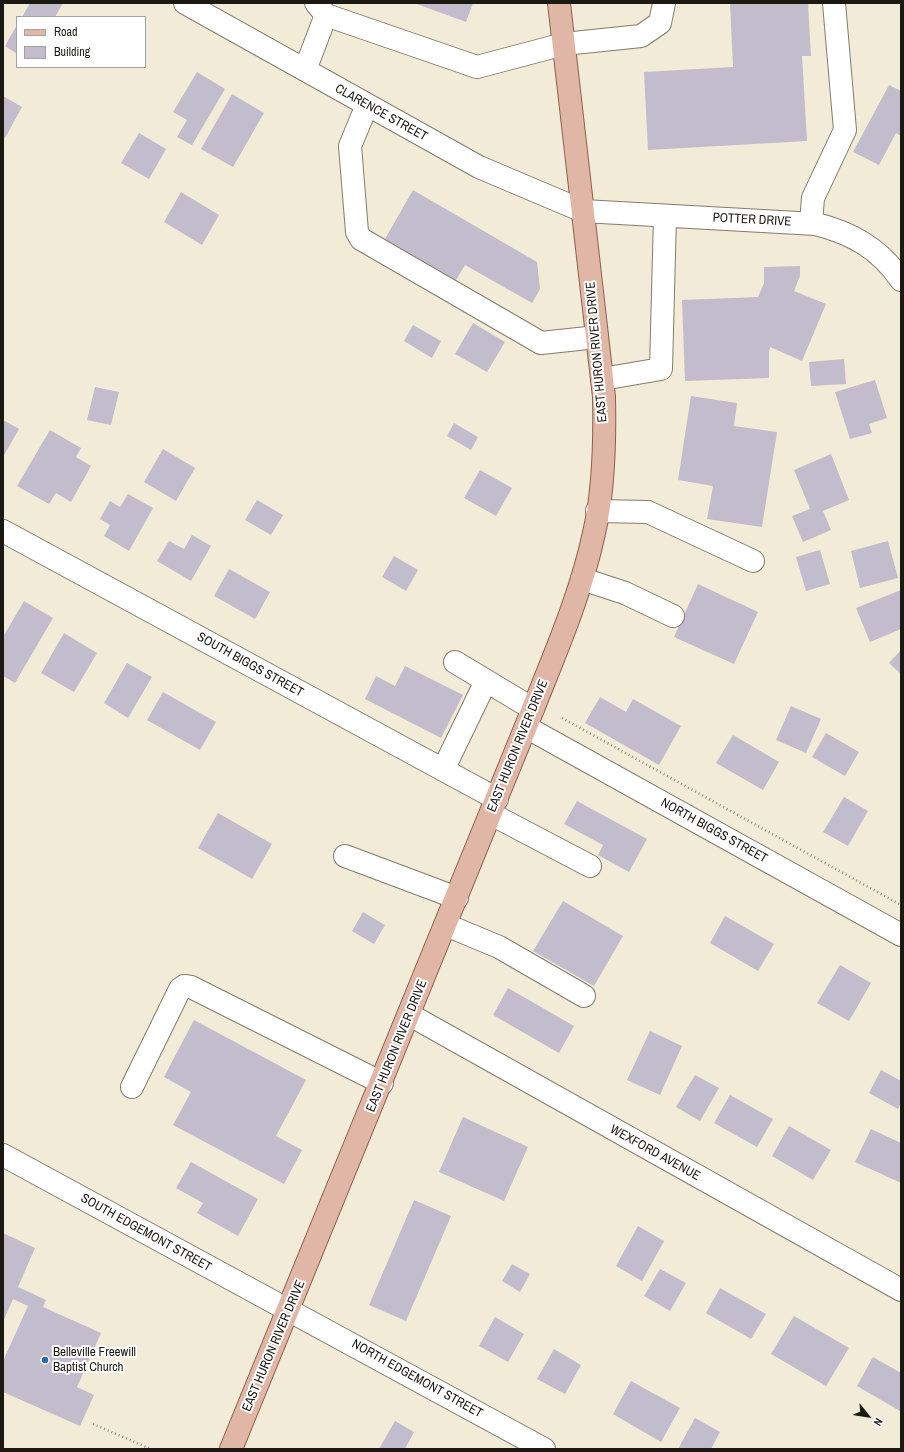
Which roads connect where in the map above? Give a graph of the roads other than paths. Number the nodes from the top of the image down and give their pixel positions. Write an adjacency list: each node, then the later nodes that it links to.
1 (185, 3): 7 (street, CLARENCE STREET)
2 (559, 3): 6 (main road, EAST HURON RIVER DRIVE)
3 (664, 3): 6 (street)
4 (834, 3): 11 (street)
5 (321, 9): 6 (street); 7 (street)
6 (564, 44): 9 (main road, EAST HURON RIVER DRIVE)
7 (305, 70): 8 (street, CLARENCE STREET)
8 (367, 105): 9 (street, CLARENCE STREET); 13 (street)
9 (583, 211): 10 (street, POTTER DRIVE); 13 (main road, EAST HURON RIVER DRIVE)
10 (665, 216): 11 (street, POTTER DRIVE); 14 (street)
11 (811, 223): 12 (street, POTTER DRIVE)
12 (901, 280)
13 (597, 337): 14 (main road, EAST HURON RIVER DRIVE)
14 (602, 379): 15 (main road, EAST HURON RIVER DRIVE)
15 (597, 512): 17 (street); 18 (main road, EAST HURON RIVER DRIVE)
16 (3, 531): 23 (street, SOUTH BIGGS STREET)
17 (753, 561)
18 (582, 579): 19 (street); 22 (main road, EAST HURON RIVER DRIVE)
19 (673, 616)
20 (455, 662): 21 (street, NORTH BIGGS STREET)
21 (486, 681): 22 (street, NORTH BIGGS STREET); 23 (street)
22 (530, 718): 24 (main road, EAST HURON RIVER DRIVE); 29 (street, NORTH BIGGS STREET)
23 (443, 770): 24 (street, SOUTH BIGGS STREET)
24 (494, 806): 26 (street, SOUTH BIGGS STREET); 27 (main road, EAST HURON RIVER DRIVE)
25 (345, 856): 27 (street)
26 (590, 866)
27 (457, 898): 28 (main road, EAST HURON RIVER DRIVE)
28 (446, 925): 30 (street); 31 (main road, EAST HURON RIVER DRIVE)
29 (901, 935)
30 (584, 996)
31 (410, 1015): 32 (main road, EAST HURON RIVER DRIVE); 35 (street, WEXFORD AVENUE)
32 (382, 1083): 33 (street); 36 (main road, EAST HURON RIVER DRIVE)
33 (132, 1087)
34 (3, 1155): 36 (street, SOUTH EDGEMONT STREET)
35 (901, 1290)
36 (289, 1311): 37 (main road, EAST HURON RIVER DRIVE); 38 (street, NORTH EDGEMONT STREET)
37 (231, 1449)
38 (544, 1449)

